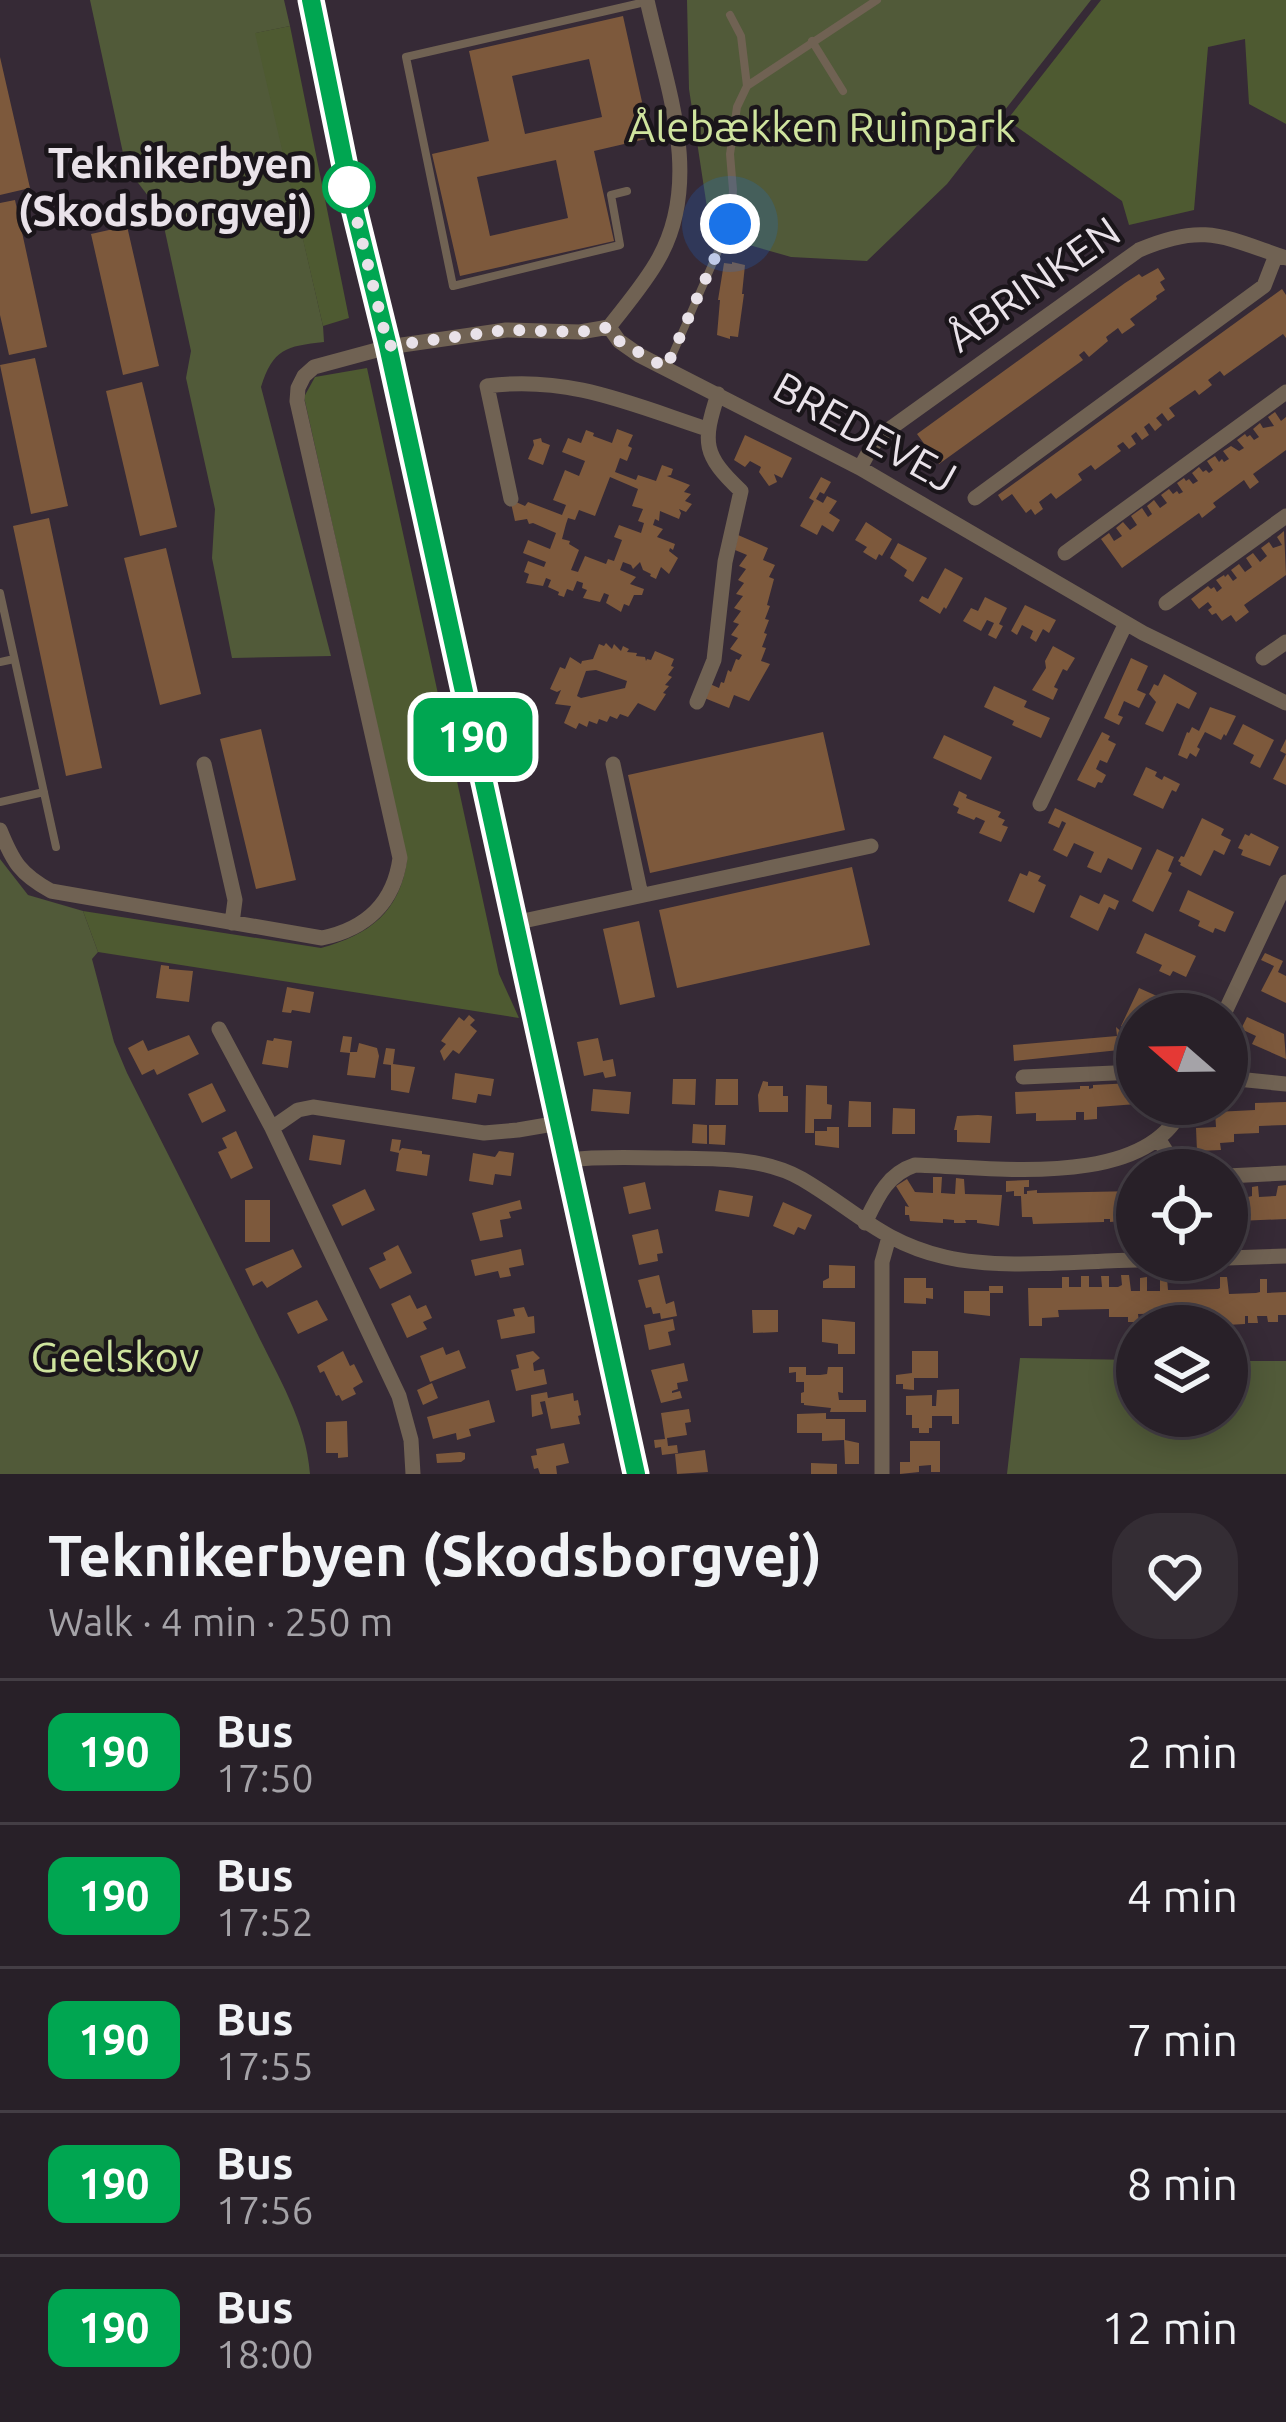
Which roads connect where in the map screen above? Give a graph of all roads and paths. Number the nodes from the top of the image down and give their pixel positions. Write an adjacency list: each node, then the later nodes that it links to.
1 (311, 0): 11 (street)
2 (877, 0): 5 (lane)
3 (647, 1): 8 (lane); 10 (street)
4 (730, 15): 6 (lane)
5 (812, 41): 6 (lane); 7 (lane)
6 (746, 86): 12 (lane)
7 (843, 91)
8 (627, 191)
9 (1281, 257): 16 (street, ÅBRINKEN); 17 (street, ÅBRINKEN)
10 (609, 327): 11 (street); 12 (street, BREDEVEJ)
11 (388, 346): 40 (street); 41 (street)
12 (666, 368): 14 (street, BREDEVEJ)
13 (1286, 392): 20 (street)
14 (718, 394): 15 (street); 16 (street, BREDEVEJ)
15 (706, 429): 18 (street); 28 (street)
16 (860, 468): 23 (street, BREDEVEJ)
17 (975, 498)
18 (511, 499)
19 (1286, 516): 22 (street)
20 (1065, 553)
21 (0, 593): 25 (lane)
22 (1166, 604)
23 (1126, 623): 29 (street, BREDEVEJ); 34 (street)
24 (1286, 641): 26 (street)
25 (14, 658): 27 (lane); 32 (lane)
26 (1263, 658)
27 (0, 662)
28 (698, 702)
29 (1286, 703)
30 (204, 764): 40 (street)
31 (614, 764): 39 (street)
32 (44, 792): 33 (lane); 37 (lane)
33 (0, 802)
34 (1040, 804)
35 (0, 830): 40 (street)
36 (871, 846): 39 (street)
37 (56, 847)
38 (1286, 882): 42 (street)
39 (641, 895): 41 (street)
40 (232, 922)
41 (514, 923): 48 (street)
42 (1234, 993)
43 (219, 1029): 50 (street)
44 (1116, 1073): 45 (street)
45 (1023, 1077)
46 (1248, 1080): 47 (street)
47 (1286, 1084)
48 (559, 1123): 50 (street); 53 (street)
49 (1175, 1125): 51 (street)
50 (272, 1128): 61 (street)
51 (1160, 1139): 52 (street); 56 (street)
52 (1166, 1149)
53 (568, 1160): 56 (street); 62 (street)
54 (1286, 1174): 55 (street)
55 (1248, 1175)
56 (865, 1223): 57 (street)
57 (889, 1238): 60 (street); 63 (street)
58 (1286, 1256): 59 (street)
59 (1248, 1257)
60 (1116, 1260)
61 (413, 1474)
62 (636, 1474)
63 (883, 1474)

